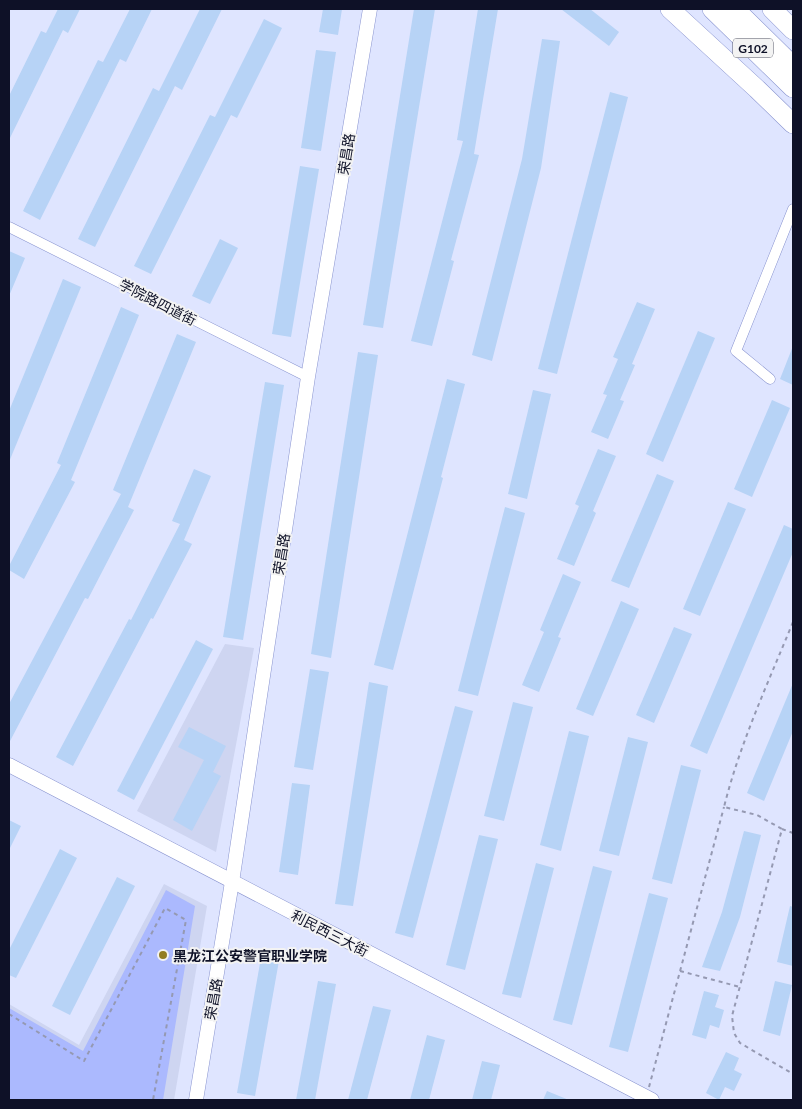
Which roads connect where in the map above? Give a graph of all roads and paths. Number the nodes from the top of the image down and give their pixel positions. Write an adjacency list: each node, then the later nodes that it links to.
1 (370, 9): 12 (street, 荣昌路)
2 (670, 9): 9 (highway)
3 (712, 9): 8 (highway, G102)
4 (735, 9): 7 (highway, G102)
5 (772, 9): 6 (highway)
6 (793, 30)
7 (793, 66)
8 (793, 88)
9 (793, 124)
10 (793, 209): 13 (street)
11 (9, 227): 12 (street, 学院路四道街)
12 (308, 376): 20 (street, 荣昌路)
13 (770, 379)
14 (793, 622): 17 (path)
15 (9, 765): 20 (street, 利民西三大街)
16 (9, 773): 20 (street, 利民西三大街)
17 (724, 806): 18 (path); 21 (path)
18 (782, 829): 19 (path); 22 (path)
19 (793, 833)
20 (232, 885): 25 (street, 利民西三大街); 27 (street, 荣昌路)
21 (680, 971): 22 (path); 25 (path)
22 (740, 987): 24 (path)
23 (9, 1014): 26 (path)
24 (793, 1074)
25 (647, 1099)
26 (153, 1100)
27 (196, 1100)

